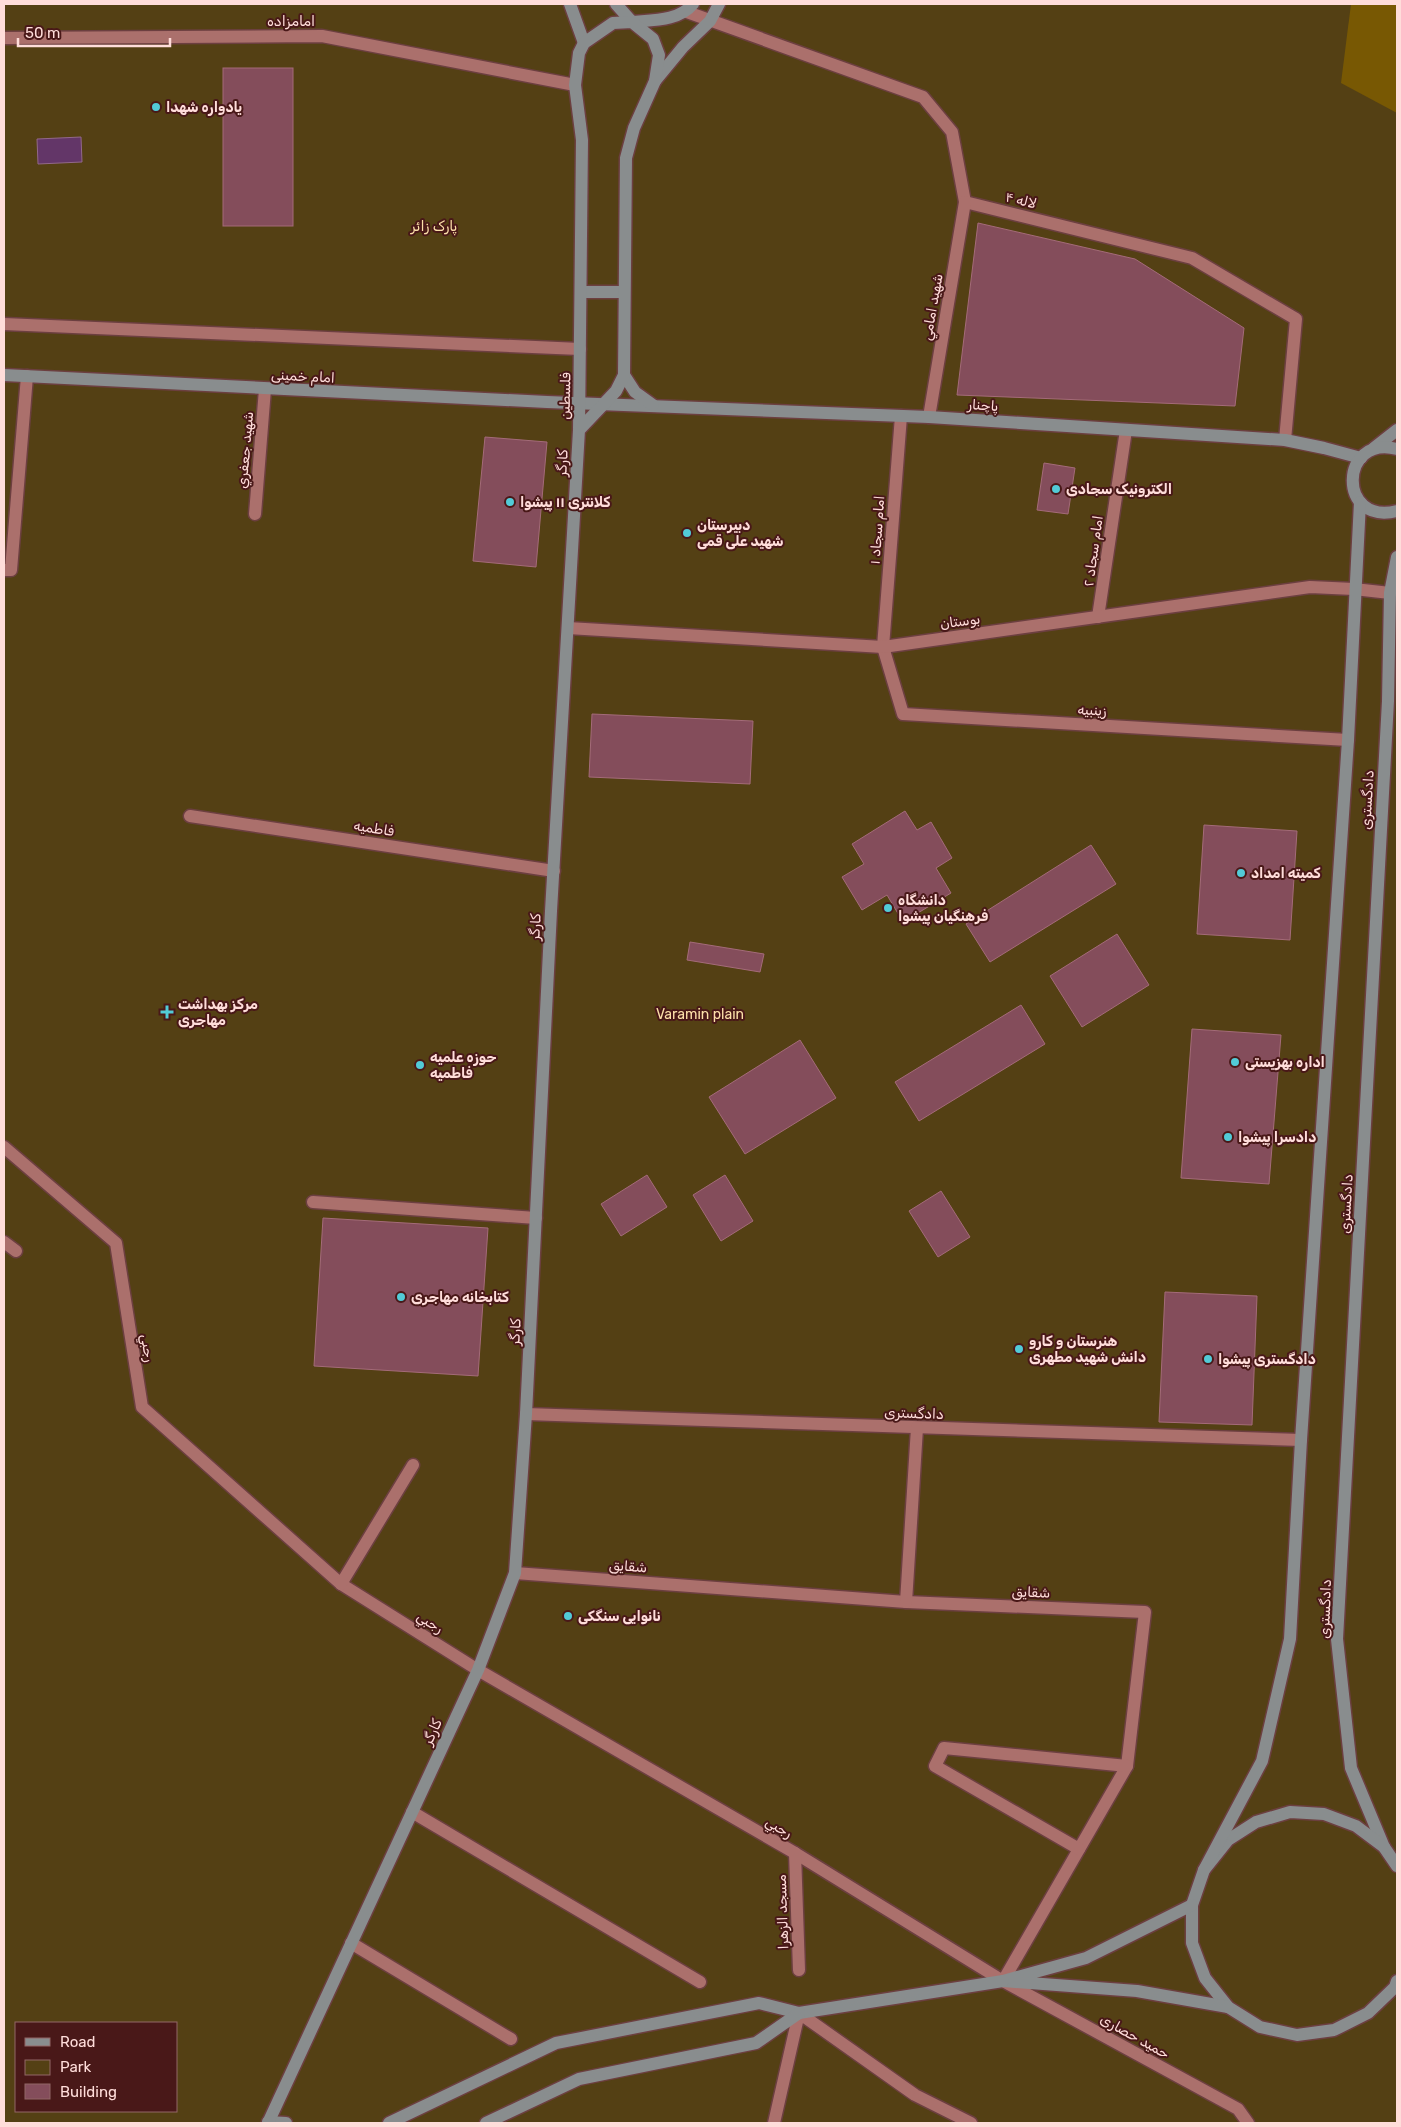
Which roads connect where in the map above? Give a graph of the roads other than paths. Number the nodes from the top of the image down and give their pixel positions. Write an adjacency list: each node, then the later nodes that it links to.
1 (570, 4): 8 (main road)
2 (616, 4): 6 (main road)
3 (719, 4): 5 (main road)
4 (690, 8): 5 (street); 6 (main road)
5 (710, 21): 9 (main road); 11 (street)
6 (632, 22): 8 (main road); 9 (main road)
7 (4, 38): 10 (street, امامزاده)
8 (584, 43): 10 (main road, فلسطین)
9 (655, 81): 13 (main road)
10 (575, 85): 12 (main road, فلسطین)
11 (965, 202): 24 (street, شهيد امامي); 28 (street, لاله ۴)
12 (581, 292): 13 (main road); 15 (main road, فلسطین)
13 (623, 292): 17 (main road)
14 (4, 324): 15 (street)
15 (580, 349): 20 (main road, فلسطین)
16 (4, 375): 18 (main road, امام خمینی)
17 (624, 375): 21 (main road, فلسطین); 22 (main road)
18 (27, 376): 19 (main road, امام خمینی); 35 (street)
19 (265, 389): 20 (main road, امام خمینی); 33 (street, شهيد جعفري)
20 (579, 404): 21 (main road, امام خمینی); 25 (main road, فلسطین)
21 (601, 404): 22 (main road, پاچنار); 25 (main road, فلسطین)
22 (653, 405): 23 (main road, پاچنار)
23 (901, 416): 24 (main road, پاچنار); 40 (street, امام سجاد ۱)
24 (928, 417): 26 (main road, پاچنار)
25 (579, 430): 39 (main road, کارگر)
26 (1126, 430): 28 (main road, پاچنار); 38 (street, امام سجاد ۲)
27 (1397, 430): 30 (main road)
28 (1284, 440): 30 (main road, پاچنار)
29 (1397, 450): 30 (main road)
30 (1365, 455): 31 (main road)
31 (1360, 502): 32 (main road); 36 (main road, دادگستری)
32 (1397, 511)
33 (254, 514)
34 (1397, 557): 37 (main road, دادگستری)
35 (7, 570)
36 (1354, 589): 37 (street, بوستان); 38 (street, بوستان); 41 (main road, دادگستری)
37 (1390, 593): 59 (main road, دادگستری)
38 (1098, 617): 40 (street, بوستان)
39 (568, 628): 40 (street, بوستان); 43 (main road, کارگر)
40 (883, 647): 41 (street, زينبيه)
41 (1348, 740): 51 (main road, دادگستری)
42 (190, 816): 43 (street, فاطميه)
43 (554, 871): 46 (main road, کارگر)
44 (4, 1148): 54 (street, رجبي)
45 (313, 1202): 46 (street)
46 (536, 1218): 49 (main road, کارگر)
47 (4, 1242): 48 (street)
48 (16, 1251)
49 (526, 1414): 50 (street, دادگستری); 53 (main road, کارگر)
50 (917, 1428): 51 (street, دادگستری); 55 (street)
51 (1300, 1440): 63 (main road, دادگستری)
52 (413, 1465): 54 (street)
53 (515, 1573): 55 (street, شقايق); 56 (main road, کارگر)
54 (340, 1584): 56 (street, رجبي)
55 (906, 1602): 57 (street, شقايق)
56 (478, 1670): 58 (main road, کارگر); 61 (street, رجبي)
57 (1127, 1766): 60 (street, شقايق); 60 (street)
58 (412, 1812): 65 (main road, کارگر); 69 (street)
59 (1384, 1847): 62 (main road); 63 (main road)
60 (1079, 1849): 67 (street, شقايق)
61 (795, 1853): 66 (street, مسجد الزهرا); 67 (street, رجبي)
62 (1397, 1866)
63 (1204, 1870): 64 (main road)
64 (1192, 1905): 67 (main road); 70 (main road)
65 (351, 1943): 72 (street); 73 (main road, کارگر)
66 (799, 1970)
67 (1003, 1981): 70 (main road); 71 (main road); 79 (street, حمید حصاری)
68 (1397, 1981): 70 (main road)
69 (700, 1982)
70 (1228, 2007)
71 (799, 2013): 75 (main road); 76 (main road); 77 (street); 78 (street)
72 (510, 2040)
73 (268, 2122): 74 (main road)
74 (286, 2123)
75 (389, 2123)
76 (486, 2123)
77 (774, 2123)
78 (971, 2123)
79 (1248, 2123)

